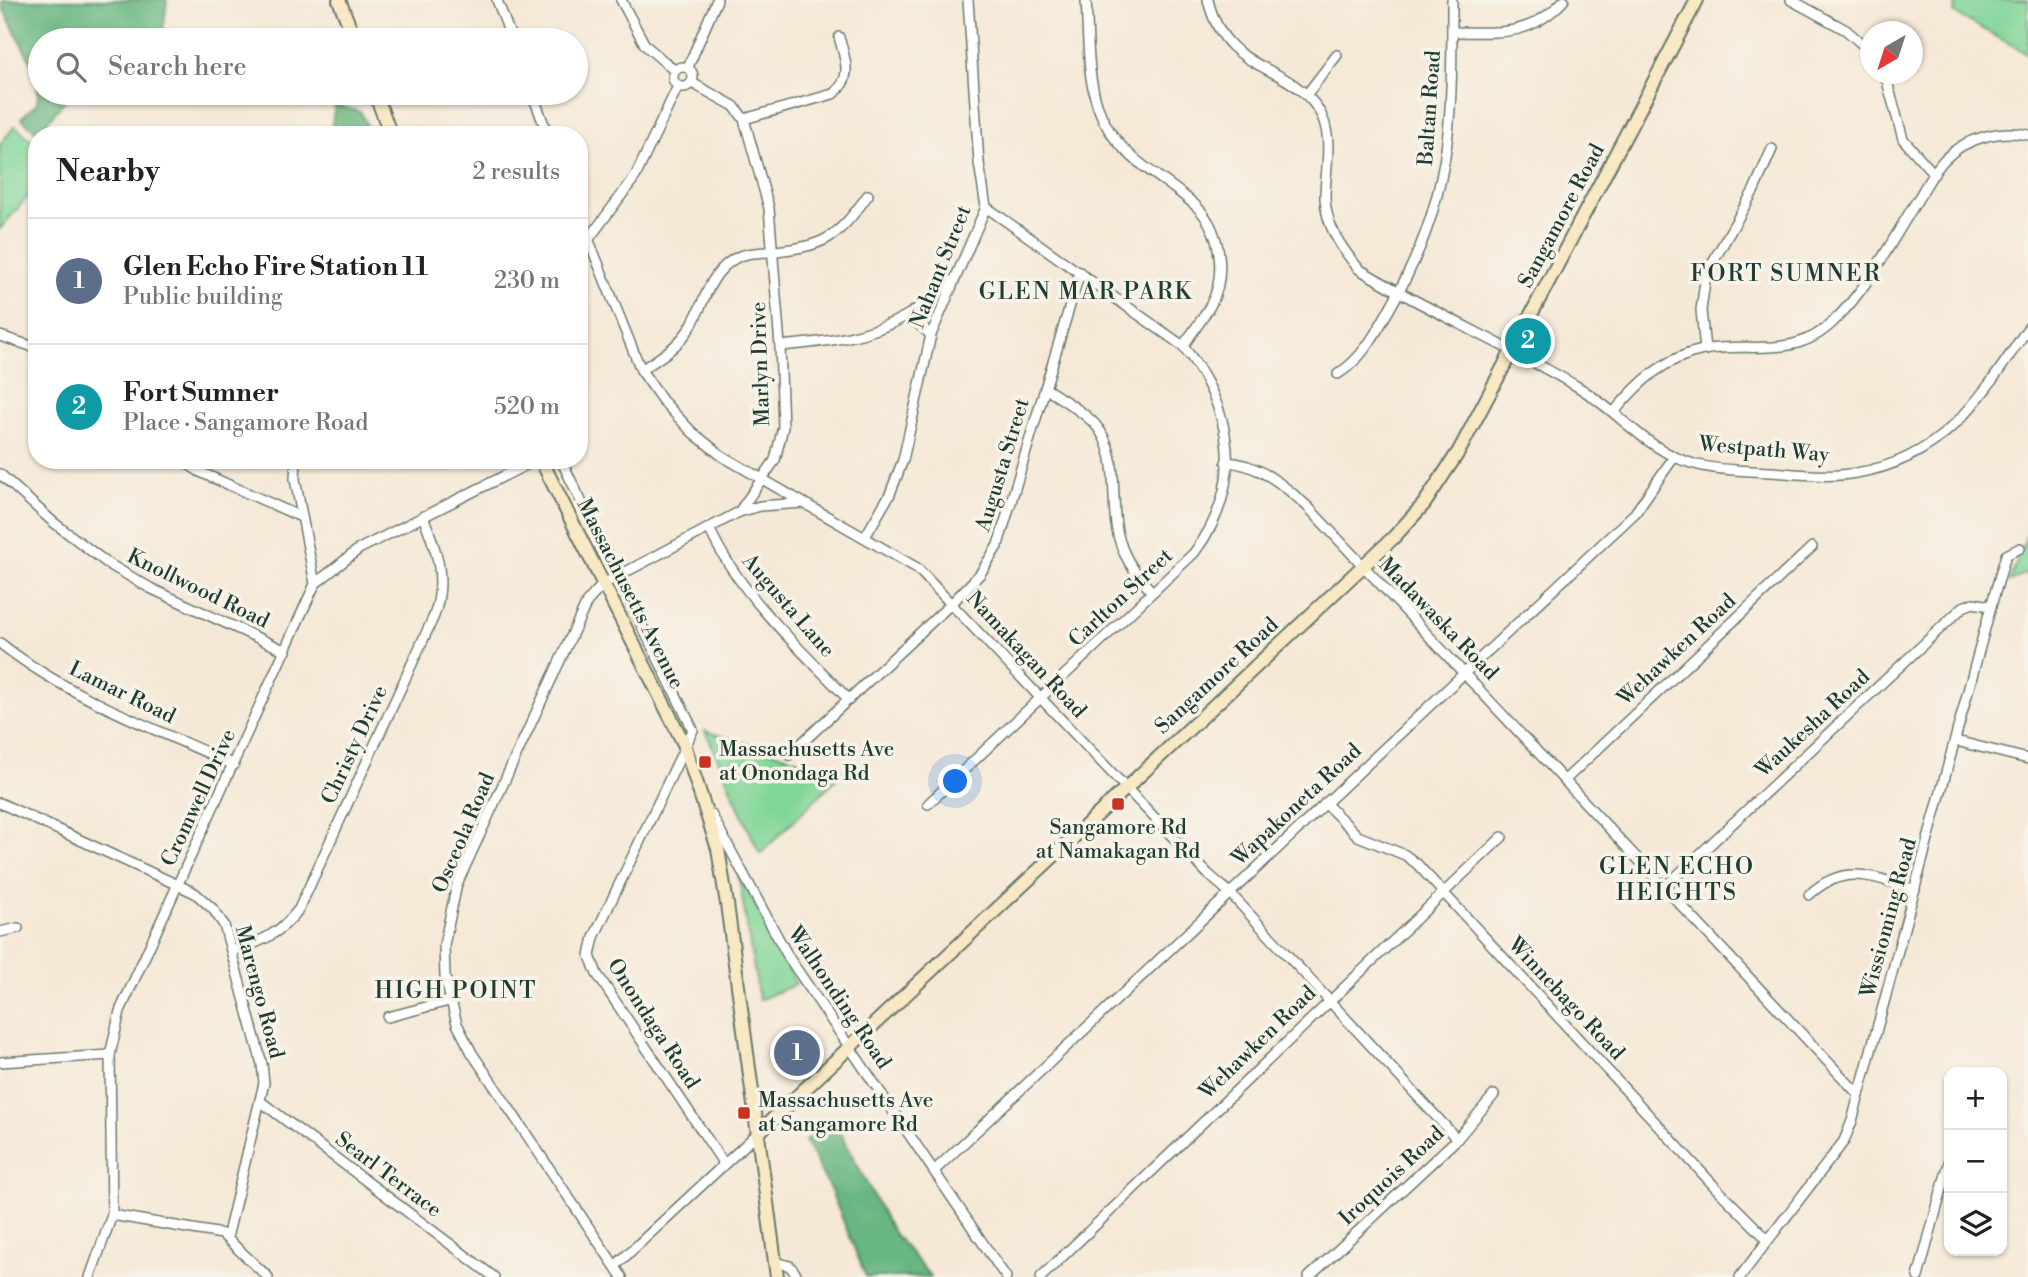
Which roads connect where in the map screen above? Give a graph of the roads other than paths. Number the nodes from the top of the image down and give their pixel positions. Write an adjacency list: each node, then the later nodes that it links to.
1 (339, 0): 12 (street)
2 (497, 0): 13 (street)
3 (621, 0): 19 (street)
4 (717, 0): 18 (street)
5 (968, 0): 33 (street, Nahant Street)
6 (1086, 0): 45 (street)
7 (1208, 0): 23 (street, Westpath Way)
8 (1452, 0): 14 (street, Baltan Road)
9 (1564, 0): 14 (street)
10 (1698, 0): 47 (street, Sangamore Road)
11 (1791, 0): 16 (street)
12 (350, 28)
13 (508, 28)
14 (1452, 32): 38 (street, Baltan Road)
15 (839, 37): 26 (street)
16 (1860, 42)
17 (1338, 55): 23 (street)
18 (688, 67): 19 (street); 20 (street)
19 (675, 71): 22 (street)
20 (692, 83): 22 (street); 26 (street)
21 (1888, 84): 31 (street)
22 (678, 86): 34 (street)
23 (1307, 94): 38 (street, Westpath Way)
24 (380, 105): 27 (street)
25 (537, 105): 28 (street)
26 (744, 118): 35 (street, Marlyn Drive)
27 (388, 126)
28 (545, 126)
29 (2028, 135): 31 (street)
30 (1772, 149): 46 (street)
31 (1934, 174): 46 (street)
32 (867, 195): 35 (street)
33 (986, 207): 36 (street); 37 (street, Nahant Street)
34 (588, 240): 48 (street, Namakagan Road)
35 (774, 251): 44 (street, Marlyn Drive); 48 (street)
36 (1080, 272): 45 (street); 50 (street, Augusta Street)
37 (953, 280): 39 (street); 41 (street, Nahant Street)
38 (1399, 293): 47 (street, Westpath Way); 49 (street, Baltan Road)
39 (908, 315): 41 (street); 44 (street)
40 (2028, 328): 52 (street, Westpath Way)
41 (931, 335): 66 (street, Nahant Street)
42 (0, 336): 43 (street)
43 (28, 345)
44 (780, 346): 60 (street, Marlyn Drive)
45 (1183, 346): 53 (street)
46 (1704, 350): 51 (street)
47 (1512, 352): 51 (street, Westpath Way); 69 (street, Sangamore Road)
48 (641, 370): 60 (street, Namakagan Road)
49 (1338, 374)
50 (1045, 388): 73 (street); 74 (street, Augusta Street)
51 (1614, 412): 52 (street, Westpath Way)
52 (1674, 457): 78 (street, Wapakoneta Road)
53 (1226, 462): 69 (street, Madawaska Road); 73 (street, Carlton Street)
54 (196, 469): 64 (street)
55 (296, 469): 64 (street)
56 (520, 469): 63 (street, Cromwell Drive)
57 (543, 469): 72 (street, Massachusetts Avenue)
58 (566, 469): 70 (street, Massachusetts Avenue)
59 (0, 474): 77 (street, Knollwood Road)
60 (763, 479): 61 (street, Namakagan Road); 62 (street, Marlyn Drive)
61 (805, 503): 62 (street); 66 (street, Namakagan Road)
62 (739, 513): 65 (street, Marlyn Drive)
63 (423, 516): 71 (street, Cromwell Drive); 101 (street, Christy Drive)
64 (301, 517): 71 (street)
65 (710, 530): 70 (street, Marlyn Drive); 80 (street, Augusta Lane)
66 (865, 537): 74 (street, Namakagan Road)
67 (1812, 547): 86 (street, Wehawken Road)
68 (2020, 548): 75 (street, Wissioming Road)
69 (1362, 566): 78 (street, Madawaska Road); 87 (street, Sangamore Road)
70 (620, 576): 72 (street, Marlyn Drive); 82 (street, Massachusetts Avenue)
71 (315, 584): 77 (street, Cromwell Drive)
72 (603, 584): 82 (street, Massachusetts Avenue); 103 (street, Osceola Road)
73 (1152, 593): 79 (street, Carlton Street)
74 (953, 602): 79 (street, Namakagan Road); 80 (street, Augusta Street)
75 (1991, 606): 81 (street, Wissioming Road); 94 (street, Waukesha Road)
76 (0, 643): 85 (street, Lamar Road)
77 (286, 651): 85 (street, Cromwell Drive)
78 (1464, 673): 86 (street, Madawaska Road); 90 (street, Wapakoneta Road)
79 (1041, 697): 87 (street, Namakagan Road); 91 (street, Carlton Street)
80 (849, 700): 83 (street, Augusta Street)
81 (1956, 741): 84 (street); 95 (street, Wissioming Road)
82 (684, 744): 88 (street, Massachusetts Avenue); 113 (street, Onondaga Road)
83 (789, 755)
84 (2028, 760)
85 (234, 765): 93 (street, Cromwell Drive)
86 (1566, 779): 94 (street, Madawaska Road)
87 (1126, 787): 96 (street, Namakagan Road); 105 (street, Sangamore Road)
88 (704, 800): 105 (street, Walhonding Road); 111 (street, Massachusetts Avenue)
89 (0, 803): 93 (street, Marengo Road)
90 (1325, 803): 96 (street, Wapakoneta Road); 97 (street, Winnebago Road)
91 (929, 804)
92 (1502, 837): 97 (street, Wehawken Road)
93 (178, 885): 101 (street, Marengo Road); 106 (street, Cromwell Drive)
94 (1666, 886): 109 (street, Madawaska Road)
95 (1916, 890): 98 (street); 109 (street, Wissioming Road)
96 (1229, 892): 102 (street, Namakagan Road); 114 (street, Wapakoneta Road)
97 (1443, 893): 102 (street, Wehawken Road); 118 (street, Winnebago Road)
98 (1809, 895)
99 (18, 928): 100 (street)
100 (0, 932)
101 (232, 951): 110 (street, Marengo Road)
102 (1329, 1000): 112 (street, Namakagan Road); 128 (street, Wehawken Road)
103 (449, 1001): 104 (street); 120 (street, Osceola Road)
104 (388, 1017)
105 (850, 1048): 111 (street, Sangamore Road); 114 (street, Walhonding Road)
106 (110, 1055): 107 (street); 116 (street, Cromwell Drive)
107 (0, 1062)
108 (1493, 1095): 112 (street, Iroquois Road)
109 (1859, 1095): 118 (street, Wissioming Road)
110 (260, 1101): 117 (street, Marengo Road); 123 (street, Searl Terrace)
111 (758, 1133): 113 (street, Sangamore Road); 119 (street, Massachusetts Avenue)
112 (1457, 1139): 129 (street, Iroquois Road)
113 (724, 1164): 120 (street, Sangamore Road)
114 (935, 1170): 127 (street, Walhonding Road)
115 (1944, 1181): 131 (street)
116 (112, 1214): 117 (street); 121 (street, Cromwell Drive)
117 (227, 1238): 122 (street)
118 (1768, 1240): 130 (street, Wissioming Road)
119 (775, 1262): 125 (street, Massachusetts Avenue); 126 (street)
120 (615, 1266): 124 (street, Osceola Road)
121 (90, 1277)
122 (268, 1277)
123 (494, 1277)
124 (622, 1277)
125 (777, 1277)
126 (798, 1277)
127 (1006, 1277)
128 (1041, 1277)
129 (1309, 1277)
130 (1740, 1277)
131 (1918, 1277)

